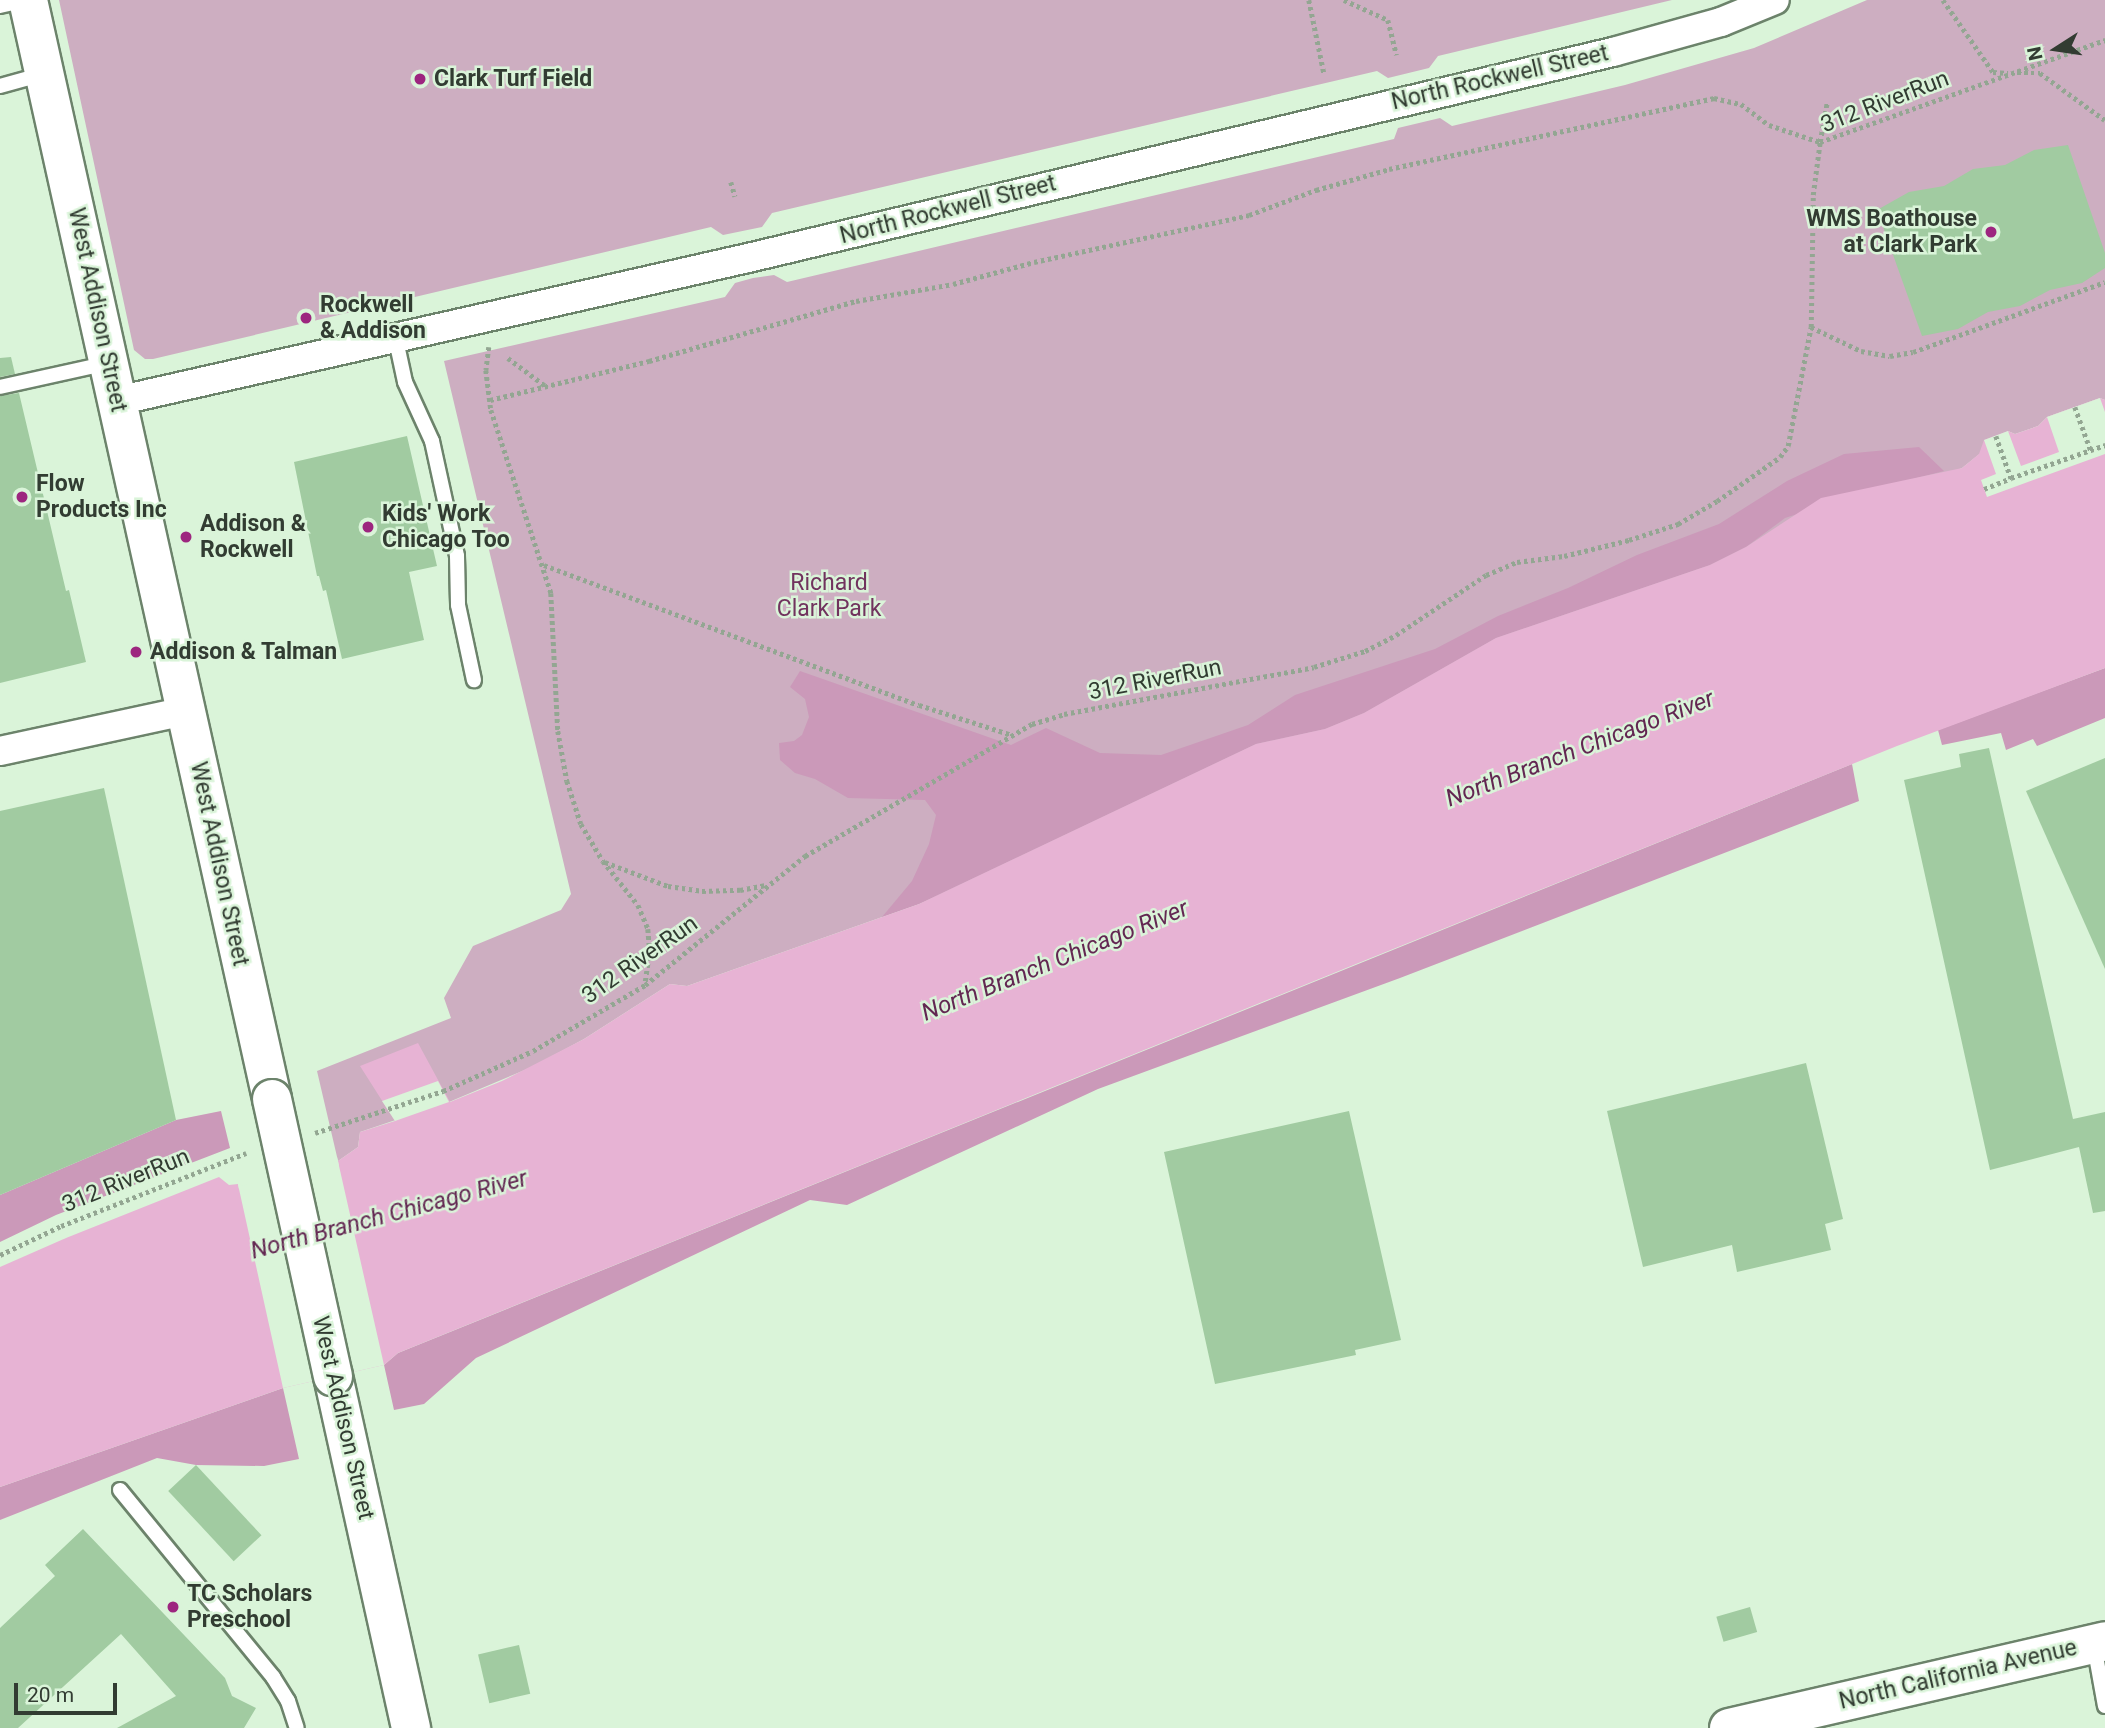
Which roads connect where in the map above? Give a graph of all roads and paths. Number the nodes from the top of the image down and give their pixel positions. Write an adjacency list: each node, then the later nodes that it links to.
1 (27, 0): 6 (lane); 9 (main road, West Addison Street)
2 (1308, 0): 10 (path)
3 (1344, 0): 8 (path)
4 (1775, 0): 19 (street, North Rockwell Street)
5 (1943, 0): 11 (path)
6 (0, 6)
7 (2105, 40): 11 (path, 312 RiverRun)
8 (1397, 55)
9 (44, 73): 12 (lane); 23 (main road, West Addison Street)
10 (1325, 73)
11 (2012, 73): 14 (path); 15 (path, 312 RiverRun)
12 (0, 86)
13 (1827, 103): 15 (path)
14 (2105, 120)
15 (1820, 142): 20 (path, 312 RiverRun); 25 (path)
16 (732, 183): 17 (path)
17 (735, 197)
18 (2105, 282): 20 (path)
19 (491, 318): 21 (street, North Rockwell Street); 26 (path)
20 (1811, 327): 37 (path, 312 RiverRun)
21 (396, 340): 27 (street, North Rockwell Street); 35 (lane)
22 (508, 358): 25 (path)
23 (108, 363): 24 (lane); 27 (main road, West Addison Street)
24 (0, 387)
25 (548, 387): 26 (path)
26 (490, 400): 34 (path)
27 (117, 401): 36 (main road, West Addison Street)
28 (2075, 407): 31 (path)
29 (1996, 436): 32 (path)
30 (2105, 446): 31 (path)
31 (2091, 451): 32 (path)
32 (2011, 478): 33 (path)
33 (1984, 489)
34 (543, 564): 37 (path); 39 (path)
35 (474, 680)
36 (185, 711): 38 (street); 49 (main road, West Addison Street, bridge)
37 (1009, 734): 40 (path, 312 RiverRun)
38 (0, 751)
39 (603, 861): 40 (path); 41 (path)
40 (767, 885): 41 (path, 312 RiverRun)
41 (645, 985): 42 (path, 312 RiverRun)
42 (305, 1136)
43 (254, 1150): 44 (path, 312 RiverRun)
44 (0, 1255)
45 (120, 1490): 48 (lane)
46 (2099, 1642): 47 (lane); 50 (main road, North California Avenue)
47 (2105, 1706)
48 (297, 1728)
49 (411, 1728)
50 (1729, 1728)

